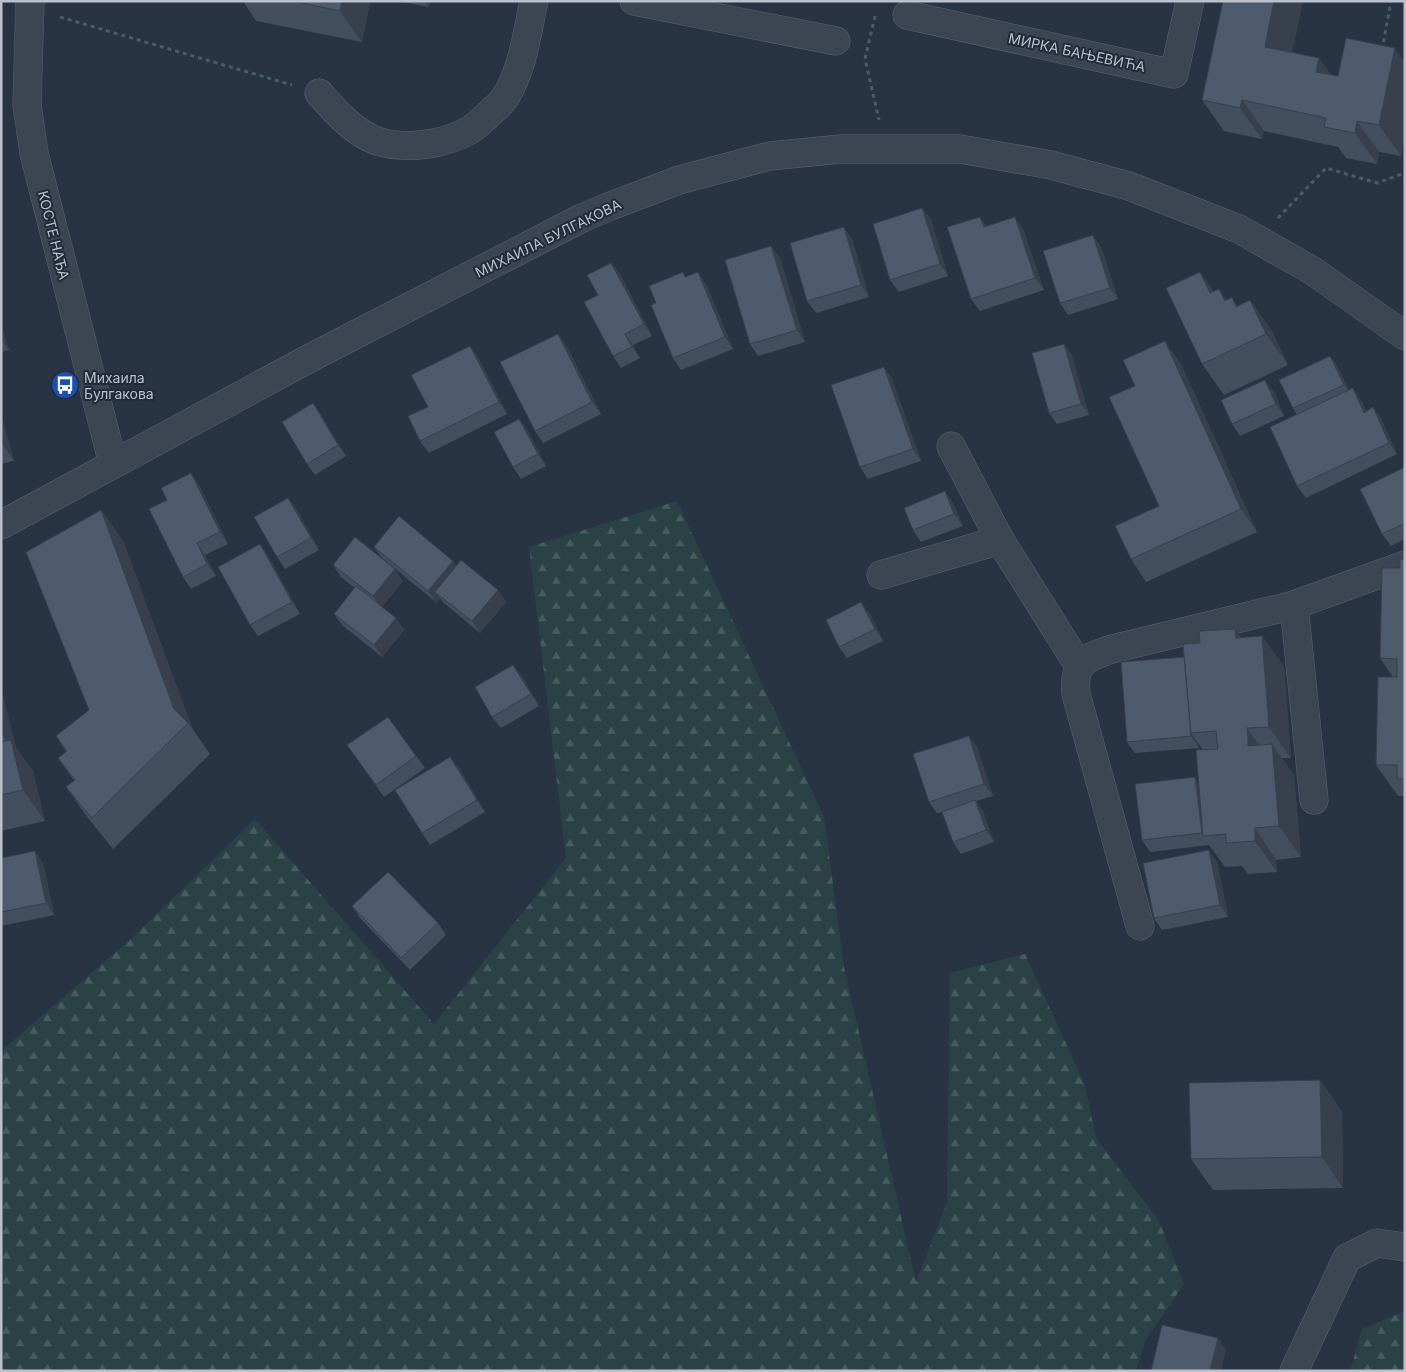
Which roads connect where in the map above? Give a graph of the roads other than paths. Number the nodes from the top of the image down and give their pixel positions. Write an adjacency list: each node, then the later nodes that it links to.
1 (534, 1): 7 (street)
2 (634, 1): 6 (street)
3 (1190, 1): 5 (street, МИРКА БАЊЕВИЋА)
4 (30, 4): 10 (street, КОСТЕ НАЂА)
5 (907, 15)
6 (836, 41)
7 (318, 93)
8 (1405, 336): 10 (street, МИХАИЛА БУЛГАКОВА)
9 (951, 446): 12 (street)
10 (113, 464): 11 (street, МИХАИЛА БУЛГАКОВА)
11 (1, 524)
12 (1000, 540): 14 (street); 16 (street)
13 (1405, 565): 15 (street)
14 (881, 575)
15 (1294, 605): 16 (street); 17 (street)
16 (1079, 666): 18 (street)
17 (1314, 800)
18 (1140, 926)
19 (1405, 1247): 20 (street)
20 (1294, 1371)

